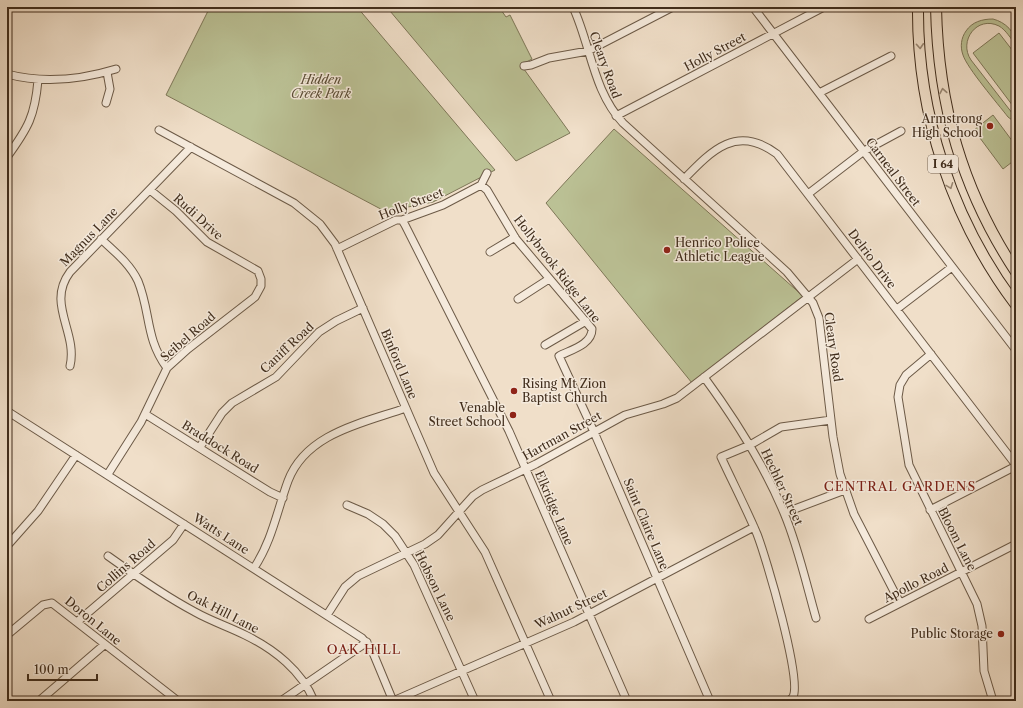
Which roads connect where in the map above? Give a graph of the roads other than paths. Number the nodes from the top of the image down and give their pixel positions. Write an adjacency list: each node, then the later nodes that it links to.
1 (573, 7): 9 (street, Cleary Road)
2 (672, 7): 7 (street)
3 (753, 7): 8 (street, Carneal Street)
4 (824, 7): 8 (street, Holly Street)
5 (918, 7): 41 (highway, I 64, one-way to 41)
6 (936, 7): 37 (highway, I 64, one-way to 6)
7 (664, 9): 9 (street)
8 (774, 33): 16 (street, Carneal Street); 18 (street, Holly Street)
9 (588, 51): 11 (street); 18 (street, Cleary Road)
10 (891, 56): 16 (street)
11 (524, 66)
12 (116, 69): 13 (street)
13 (107, 72): 15 (street); 17 (street)
14 (7, 74): 15 (street)
15 (38, 80): 23 (street)
16 (819, 93): 22 (street, Carneal Street)
17 (106, 103)
18 (616, 116): 25 (street, Cleary Road)
19 (159, 130): 21 (street, Binford Lane)
20 (901, 131): 22 (street)
21 (191, 147): 27 (street, Magnus Lane); 32 (street, Binford Lane)
22 (864, 151): 28 (street); 35 (street, Carneal Street)
23 (8, 152)
24 (487, 173): 26 (street)
25 (684, 178): 28 (street, Delrio Drive); 39 (street, Cleary Road)
26 (481, 185): 29 (street, Holly Street); 30 (street, Hollybrook Ridge Lane)
27 (150, 190): 31 (street, Magnus Lane); 36 (street, Rudi Drive)
28 (808, 194): 34 (street, Delrio Drive)
29 (402, 220): 32 (street, Holly Street); 61 (street, Elkridge Lane)
30 (515, 237): 33 (street); 38 (street, Hollybrook Ridge Lane)
31 (101, 239): 49 (street, Magnus Lane); 50 (street)
32 (337, 249): 42 (street, Binford Lane)
33 (490, 252)
34 (858, 259): 39 (street, Hartman Street); 43 (street, Delrio Drive)
35 (952, 267): 43 (street); 46 (street, Carneal Street)
36 (254, 268): 50 (street, Seibel Road)
37 (1016, 272)
38 (549, 279): 40 (street); 44 (street, Hollybrook Ridge Lane)
39 (808, 297): 51 (street, Hartman Street); 55 (street, Cleary Road)
40 (518, 299)
41 (1016, 305)
42 (363, 308): 52 (street, Binford Lane); 58 (street, Caniff Road)
43 (897, 309): 47 (street, Delrio Drive)
44 (586, 321): 45 (street); 48 (street, Hollybrook Ridge Lane)
45 (545, 345)
46 (1016, 350)
47 (931, 354): 60 (street, Delrio Drive); 66 (street, Bloom Lane)
48 (559, 356): 56 (street, Saint Claire Lane)
49 (70, 366)
50 (168, 368): 54 (street, Seibel Road)
51 (704, 377): 56 (street, Hartman Street); 57 (street, Hechler Street)
52 (406, 408): 64 (street); 67 (street, Binford Lane)
53 (7, 411): 59 (street, Watts Lane)
54 (145, 414): 58 (street, Braddock Road); 62 (street, Seibel Road)
55 (831, 420): 57 (street); 63 (street, Cleary Road)
56 (594, 432): 61 (street, Hartman Street); 78 (street, Saint Claire Lane)
57 (750, 445): 68 (street, Hechler Street); 70 (street)
58 (200, 447): 64 (street, Braddock Road)
59 (76, 455): 62 (street, Watts Lane); 72 (street)
60 (1016, 465): 66 (street)
61 (526, 470): 67 (street, Hartman Street); 80 (street, Elkridge Lane)
62 (108, 474): 69 (street, Watts Lane)
63 (845, 490): 68 (street); 79 (street, Cleary Road)
64 (283, 498): 75 (street)
65 (347, 505): 73 (street, Hobson Lane)
66 (930, 510): 76 (street, Bloom Lane)
67 (460, 512): 73 (street, Hartman Street); 87 (street, Binford Lane)
68 (784, 513): 82 (street, Hechler Street)
69 (184, 524): 75 (street, Watts Lane); 77 (street, Collins Road)
70 (754, 527): 78 (street, Walnut Street); 91 (street)
71 (1016, 544): 76 (street, Apollo Road)
72 (7, 546)
73 (406, 553): 81 (street, Hartman Street); 89 (street, Hobson Lane)
74 (108, 556): 77 (street, Oak Hill Lane)
75 (254, 568): 81 (street, Watts Lane)
76 (961, 572): 79 (street, Apollo Road); 101 (street, Bloom Lane)
77 (134, 574): 84 (street, Collins Road); 90 (street, Oak Hill Lane)
78 (657, 579): 80 (street, Walnut Street); 100 (street, Saint Claire Lane)
79 (900, 603): 83 (street, Apollo Road)
80 (589, 614): 87 (street, Walnut Street); 99 (street, Elkridge Lane)
81 (327, 615): 86 (street, Watts Lane)
82 (816, 618)
83 (869, 619)
84 (77, 622): 85 (street, Doron Lane); 88 (street, Doron Lane)
85 (7, 635)
86 (367, 642): 90 (street); 96 (street)
87 (526, 643): 89 (street, Walnut Street); 98 (street, Binford Lane)
88 (104, 645): 92 (street); 93 (street, Doron Lane)
89 (462, 670): 96 (street, Walnut Street); 97 (street, Hobson Lane)
90 (306, 684): 94 (street); 95 (street, Oak Hill Lane)
91 (791, 699)
92 (39, 701)
93 (178, 701)
94 (281, 701)
95 (314, 701)
96 (393, 701)
97 (475, 701)
98 (551, 701)
99 (627, 701)
100 (710, 701)
101 (993, 701)

